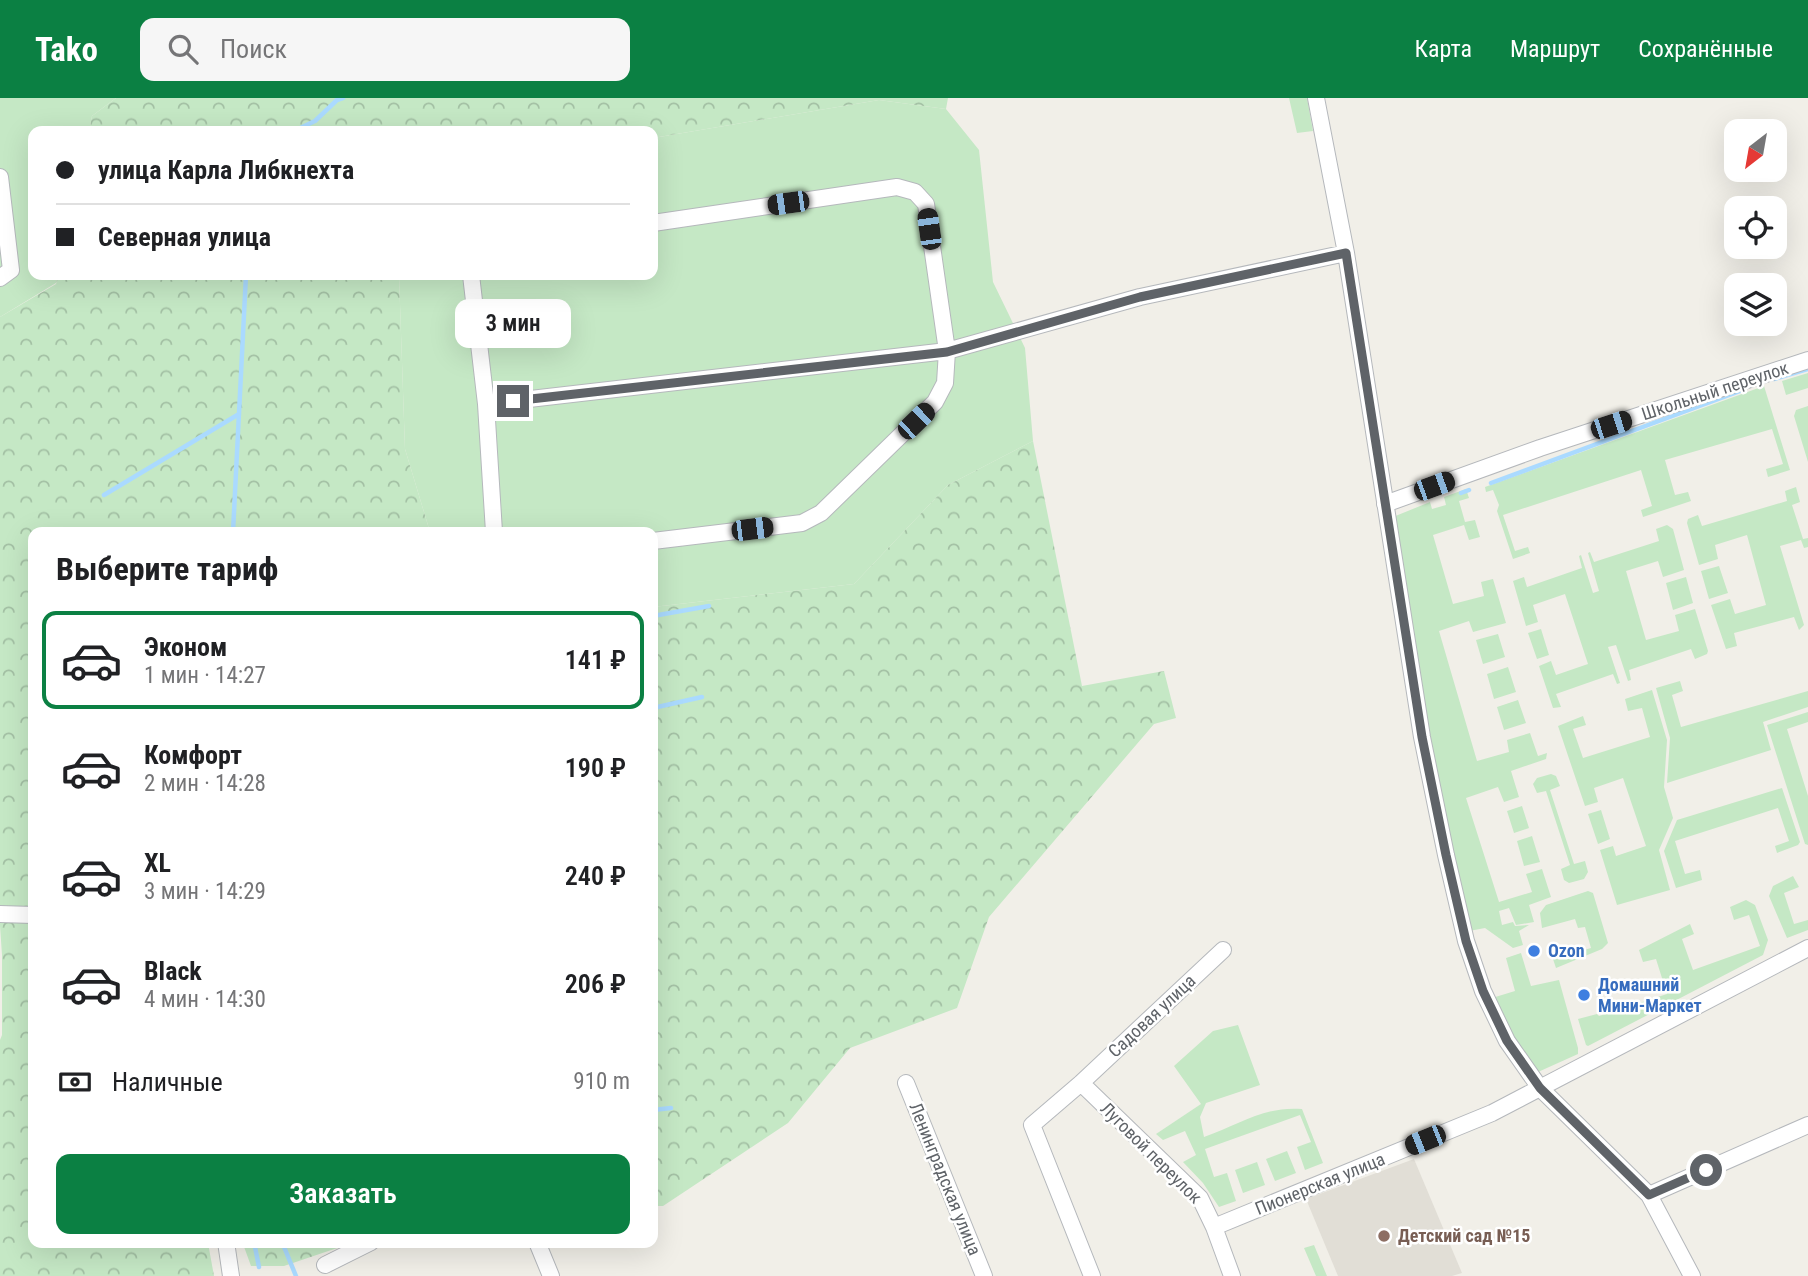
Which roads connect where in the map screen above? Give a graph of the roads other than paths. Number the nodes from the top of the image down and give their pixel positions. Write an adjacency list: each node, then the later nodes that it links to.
1 (1316, 98): 4 (street)
2 (0, 179): 5 (street)
3 (658, 222): 7 (street)
4 (1346, 253): 7 (street); 10 (street)
5 (6, 274)
6 (472, 280): 9 (street)
7 (947, 352): 9 (street); 12 (street)
8 (1808, 360): 10 (street, Школьный переулок)
9 (486, 404): 11 (street)
10 (1385, 504): 19 (street)
11 (495, 527)
12 (658, 540)
13 (0, 914): 14 (street)
14 (28, 915)
15 (1808, 948): 19 (street, Пионерская улица)
16 (1223, 950): 18 (street, Садовая улица)
17 (906, 1083): 29 (street, Ленинградская улица)
18 (1081, 1083): 22 (street, Луговой переулок); 30 (street, Садовая улица)
19 (1540, 1088): 21 (street); 22 (street, Пионерская улица)
20 (1808, 1125): 21 (street)
21 (1649, 1195): 32 (street)
22 (1214, 1227): 31 (street, Луговой переулок)
23 (227, 1248): 27 (street)
24 (359, 1248): 26 (street)
25 (539, 1248): 28 (street)
26 (325, 1265)
27 (231, 1276)
28 (551, 1276)
29 (984, 1276)
30 (1093, 1276)
31 (1232, 1276)
32 (1692, 1276)

